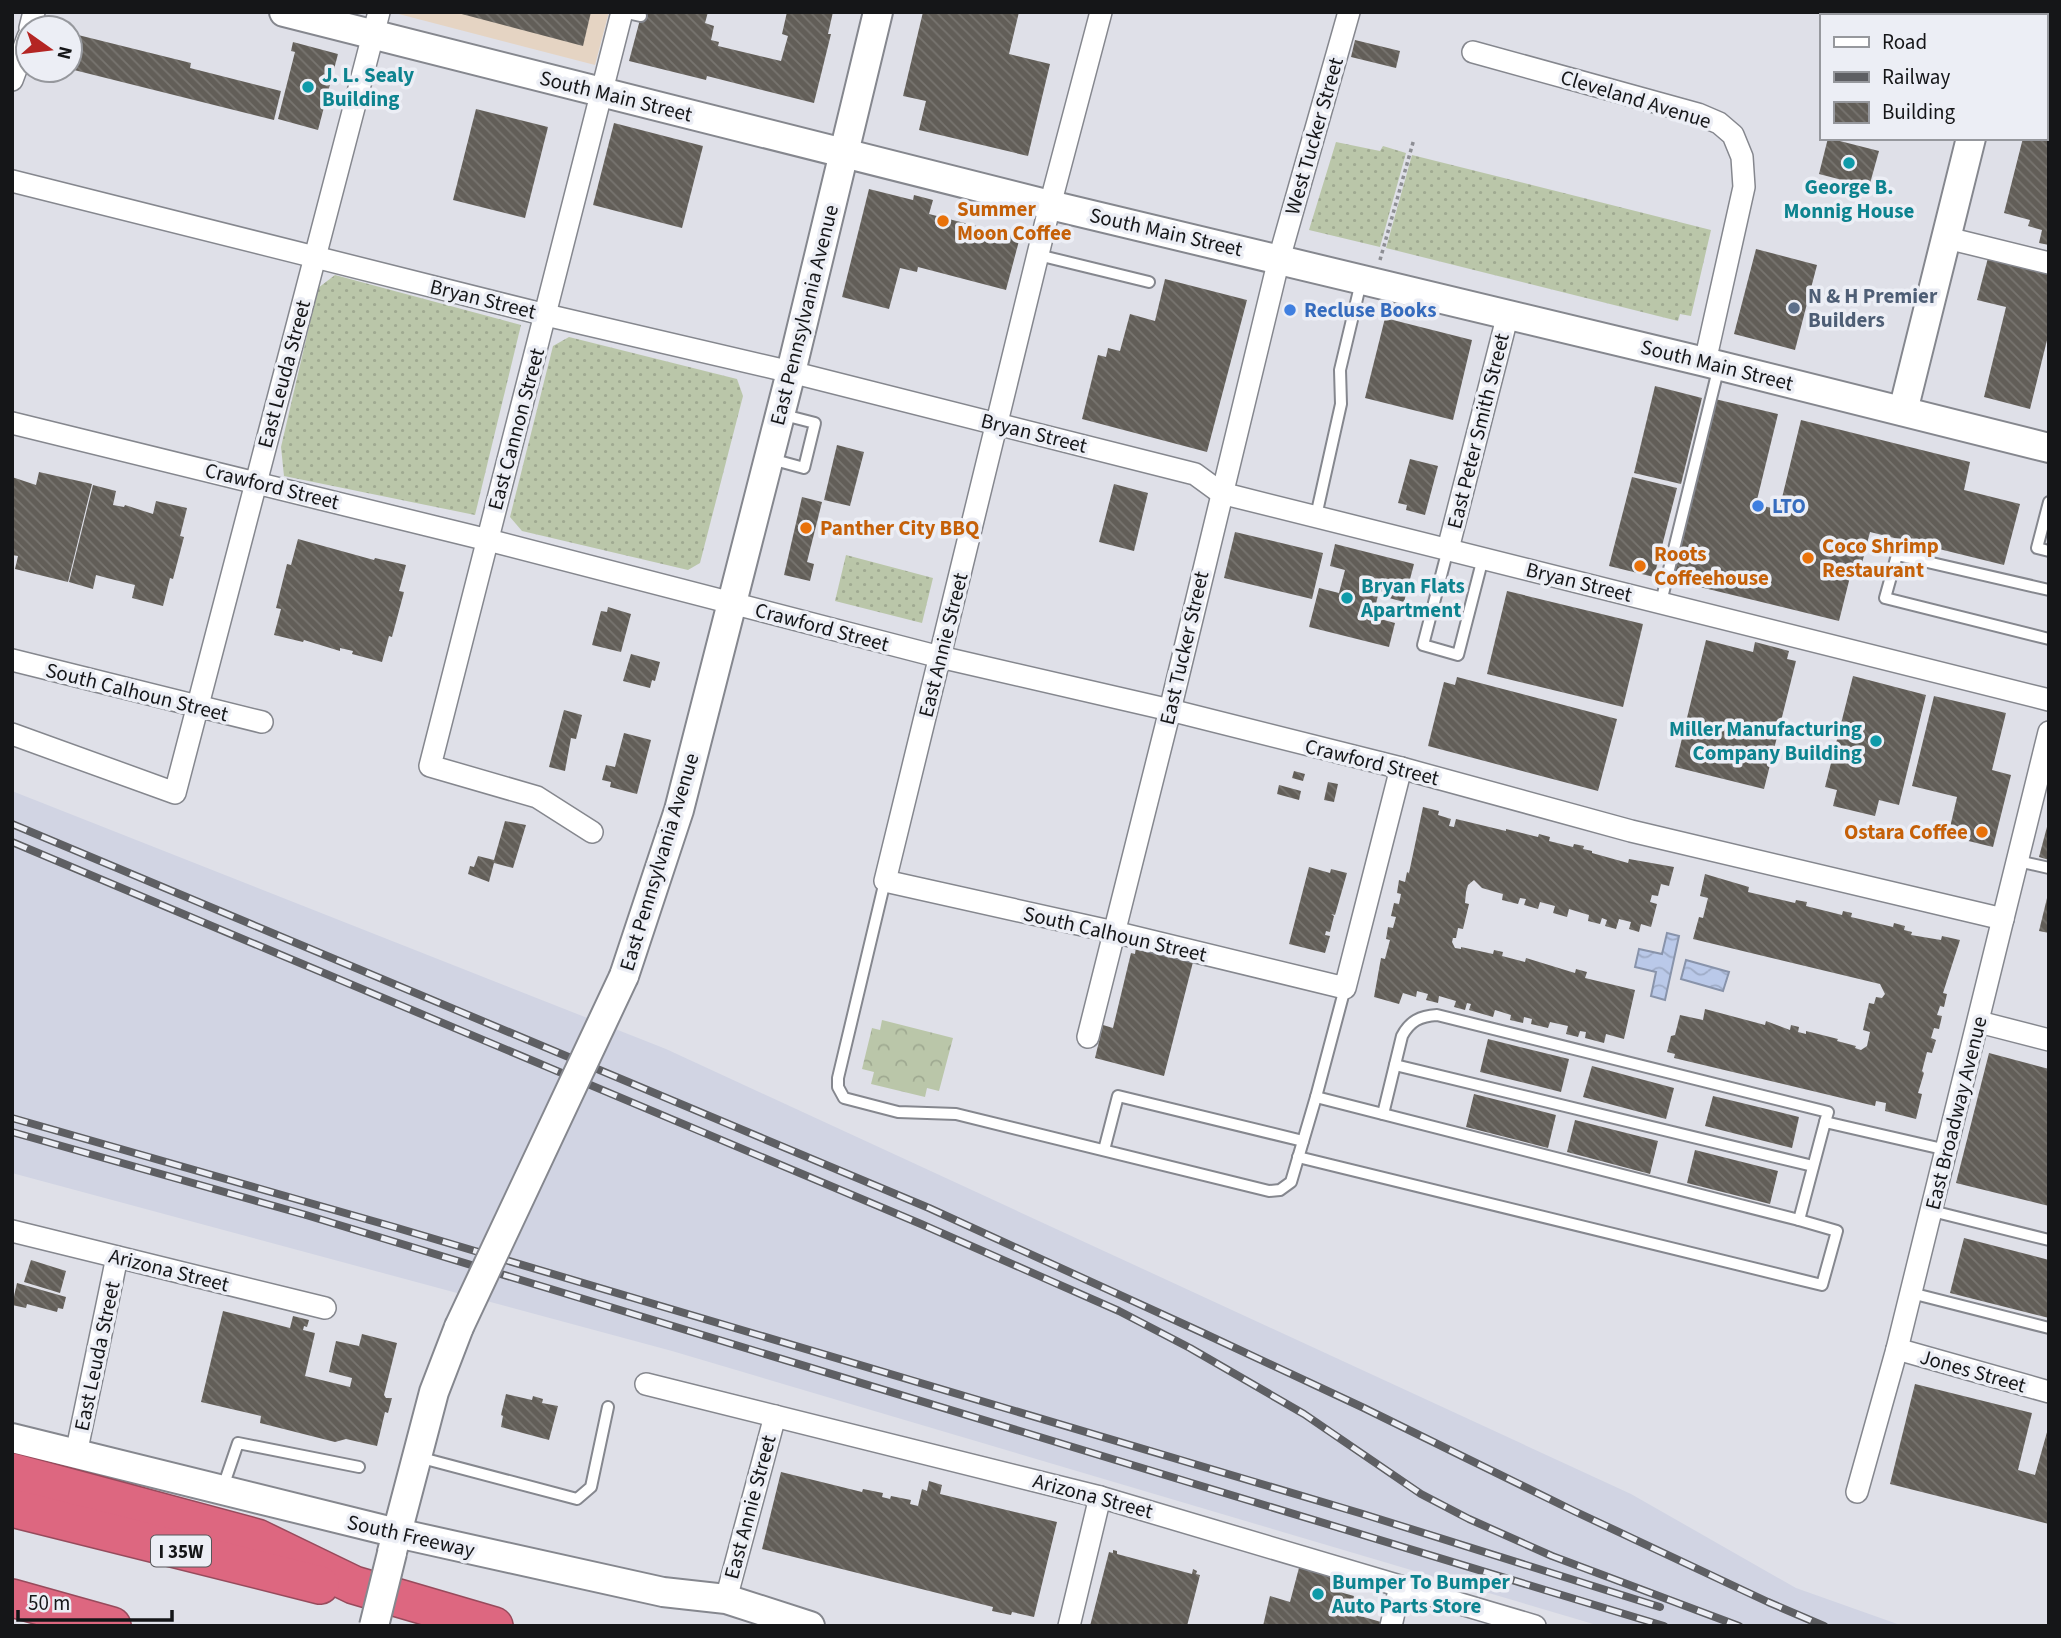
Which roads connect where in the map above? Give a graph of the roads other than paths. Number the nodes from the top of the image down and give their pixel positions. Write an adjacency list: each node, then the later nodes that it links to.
1 (284, 12): 6 (street, South Main Street)
2 (878, 12): 10 (street, East Pennsylvania Avenue)
3 (1101, 12): 12 (street, East Annie Street)
4 (1349, 12): 16 (street, West Tucker Street)
5 (629, 14): 8 (street, East Cannon Street)
6 (376, 24): 8 (street, South Main Street); 15 (street, East Leuda Street)
7 (1473, 52): 22 (street, Cleveland Avenue)
8 (603, 93): 10 (street, South Main Street); 20 (street, East Cannon Street)
9 (1972, 140): 13 (street)
10 (845, 153): 12 (street, South Main Street); 23 (street, East Pennsylvania Avenue)
11 (12, 181): 15 (street, Bryan Street)
12 (1050, 205): 14 (street, East Annie Street); 16 (street, South Main Street)
13 (1947, 238): 17 (street); 24 (street)
14 (1038, 255): 19 (lane); 26 (street, East Annie Street)
15 (315, 257): 20 (street, Bryan Street); 28 (street, East Leuda Street)
16 (1279, 259): 18 (street, South Main Street); 29 (street, East Tucker Street)
17 (2049, 263)
18 (1368, 281): 21 (street, South Main Street); 31 (lane)
19 (1149, 282)
20 (546, 314): 23 (street, Bryan Street); 32 (street, East Cannon Street)
21 (1508, 314): 22 (street, South Main Street); 33 (street, East Peter Smith Street)
22 (1712, 364): 24 (street, South Main Street); 37 (lane)
23 (791, 372): 26 (street, Bryan Street); 38 (street, East Pennsylvania Avenue)
24 (1903, 411): 27 (street, South Main Street)
25 (12, 423): 28 (street, Crawford Street)
26 (997, 423): 29 (street, Bryan Street); 40 (street, East Annie Street)
27 (2049, 448)
28 (256, 482): 32 (street, Crawford Street); 43 (street, East Leuda Street)
29 (1221, 493): 31 (street, Bryan Street); 44 (street, East Tucker Street)
30 (2049, 502): 34 (lane)
31 (1316, 516): 33 (street, Bryan Street)
32 (488, 540): 38 (street, Crawford Street); 49 (street, East Cannon Street)
33 (1448, 548): 35 (street, Bryan Street); 35 (lane)
34 (2049, 551)
35 (1483, 558): 37 (street, Bryan Street)
36 (2049, 590): 39 (lane)
37 (1661, 602): 42 (street, Bryan Street)
38 (731, 603): 40 (street, Crawford Street); 83 (street, East Pennsylvania Avenue, bridge)
39 (2049, 639)
40 (940, 657): 44 (street, Crawford Street); 52 (street, East Annie Street)
41 (12, 660): 43 (street, South Calhoun Street)
42 (2049, 700)
43 (198, 708): 45 (street, South Calhoun Street); 47 (street, East Leuda Street)
44 (1170, 710): 48 (street, Crawford Street); 54 (street, East Tucker Street)
45 (262, 723)
46 (2049, 732): 50 (street, East Broadway Avenue)
47 (12, 734)
48 (1401, 768): 53 (street, Crawford Street); 55 (street)
49 (592, 832)
50 (2018, 861): 51 (lane); 53 (street, East Broadway Avenue)
51 (2049, 868)
52 (886, 881): 54 (street, South Calhoun Street); 64 (lane)
53 (2004, 919): 56 (street, East Broadway Avenue)
54 (1114, 932): 55 (street, South Calhoun Street); 57 (street, East Tucker Street)
55 (1345, 988): 60 (lane)
56 (1979, 1022): 58 (street); 65 (street, East Broadway Avenue)
57 (1088, 1037)
58 (2049, 1040)
59 (1395, 1065): 61 (lane); 62 (lane); 67 (lane)
60 (1316, 1097): 61 (lane); 63 (lane)
61 (1383, 1114): 69 (lane)
62 (1825, 1122): 65 (lane); 67 (lane)
63 (1303, 1141): 64 (lane); 66 (lane)
64 (1104, 1150): 66 (lane)
65 (1947, 1150): 68 (street, East Broadway Avenue)
66 (1298, 1157): 69 (lane)
67 (1813, 1166): 69 (lane)
68 (1932, 1211): 71 (lane); 73 (street, East Broadway Avenue)
69 (1799, 1220)
70 (12, 1231): 72 (street, Arizona Street)
71 (2049, 1240)
72 (117, 1257): 74 (street, Arizona Street); 82 (street, East Leuda Street)
73 (1911, 1293): 75 (lane); 76 (street, East Broadway Avenue)
74 (325, 1308)
75 (2049, 1328)
76 (1897, 1349): 78 (street, Jones Street); 87 (street, East Broadway Avenue)
77 (646, 1384): 80 (street, Arizona Street)
78 (2049, 1392)
79 (608, 1407): 83 (lane)
80 (775, 1416): 88 (street, Arizona Street); 93 (street, East Annie Street)
81 (12, 1438): 82 (street, South Freeway)
82 (76, 1454): 86 (street, South Freeway)
83 (416, 1456): 90 (street, East Pennsylvania Avenue)
84 (359, 1467): 86 (lane)
85 (12, 1472): 99 (highway)
86 (222, 1490): 90 (street, South Freeway)
87 (1857, 1492)
88 (1100, 1497): 91 (street, Arizona Street); 101 (street)
89 (12, 1508): 98 (highway, I 35W)
90 (394, 1543): 93 (street, South Freeway); 97 (street, East Pennsylvania Avenue, bridge)
91 (1400, 1586): 102 (street); 103 (street, Arizona Street)
92 (12, 1598): 96 (highway)
93 (726, 1599): 100 (street, South Freeway)
94 (12, 1615): 95 (highway)
95 (68, 1626)
96 (111, 1626)
97 (374, 1626)
98 (484, 1626)
99 (494, 1626)
100 (810, 1626)
101 (1069, 1626)
102 (1391, 1626)
103 (1535, 1626)

